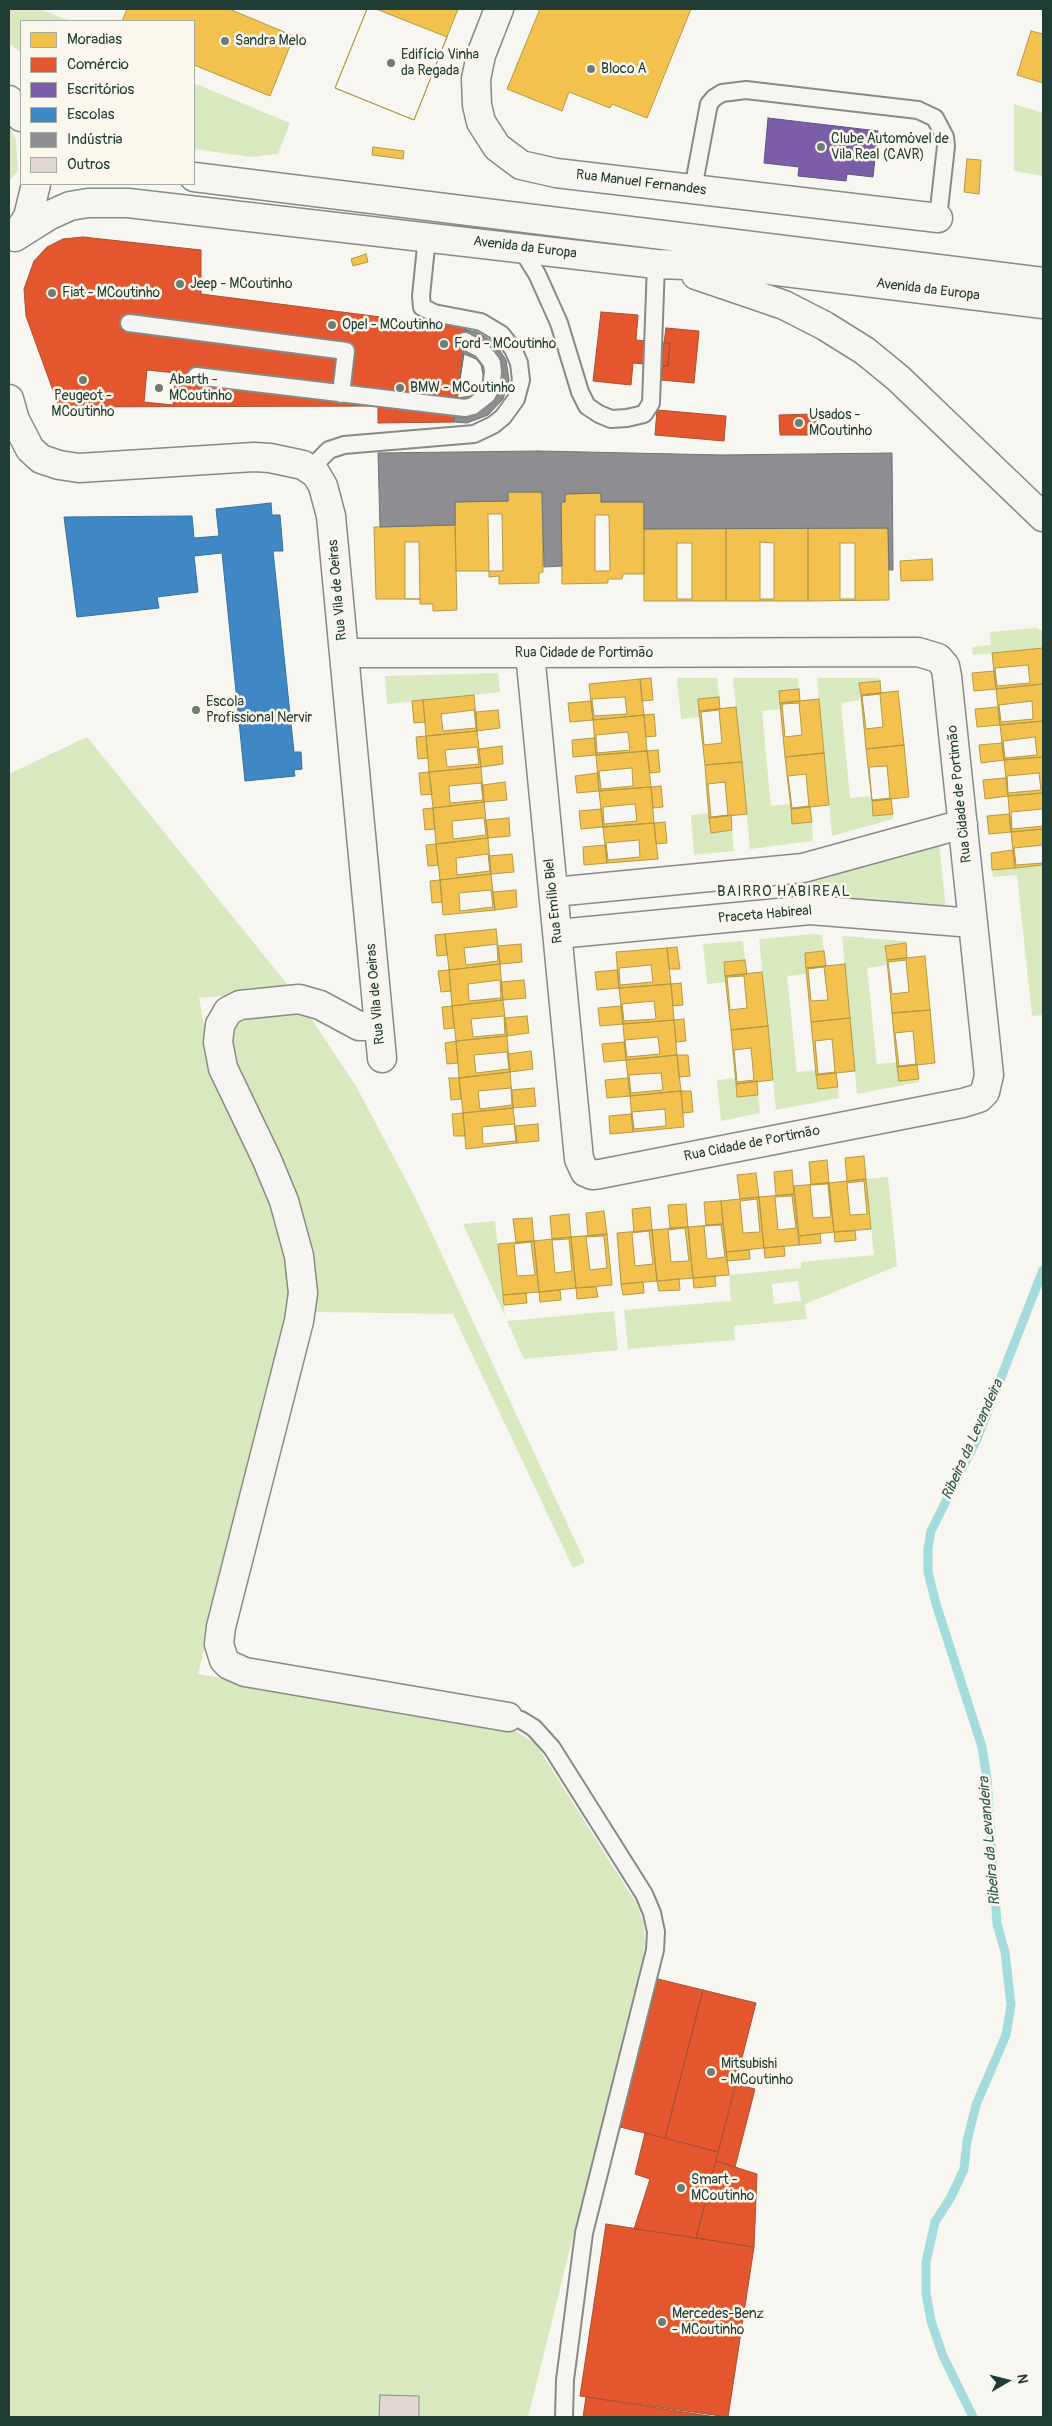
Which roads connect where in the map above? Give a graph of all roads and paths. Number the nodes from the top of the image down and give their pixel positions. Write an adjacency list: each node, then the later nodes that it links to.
1 (499, 9): 7 (street, Rua Manuel Fernandes)
2 (9, 100): 3 (street); 4 (street)
3 (20, 109)
4 (20, 116)
5 (195, 177): 13 (street, Avenida da Europa)
6 (36, 185): 10 (street)
7 (693, 189): 8 (street, Rua Manuel Fernandes); 8 (lane)
8 (938, 218)
9 (428, 237): 10 (street, Avenida da Europa); 11 (street, Avenida da Europa); 20 (lane)
10 (12, 240)
11 (520, 247): 12 (street, Avenida da Europa); 12 (lane)
12 (656, 264): 14 (street, Avenida da Europa); 21 (street)
13 (1043, 282)
14 (1043, 304)
15 (128, 323): 18 (lane)
16 (465, 341): 18 (lane)
17 (196, 376): 18 (lane)
18 (341, 394)
19 (9, 400): 20 (street)
20 (309, 470): 23 (street, Rua Vila de Oeiras)
21 (1043, 517)
22 (530, 652): 23 (street, Rua Cidade de Portimão); 24 (street, Rua Cidade de Portimão); 25 (street, Rua Emílio Biel)
23 (344, 653): 28 (street, Rua Vila de Oeiras)
24 (963, 824): 25 (street); 26 (street, Rua Cidade de Portimão)
25 (554, 892): 27 (street, Rua Emílio Biel)
26 (973, 923): 27 (street, Praceta Habireal); 30 (street, Rua Cidade de Portimão)
27 (558, 934): 30 (street, Rua Emílio Biel)
28 (379, 1026): 29 (street, Rua Vila de Oeiras); 31 (street)
29 (382, 1058)
30 (578, 1150)
31 (508, 1717): 32 (lane)
32 (564, 2417)

